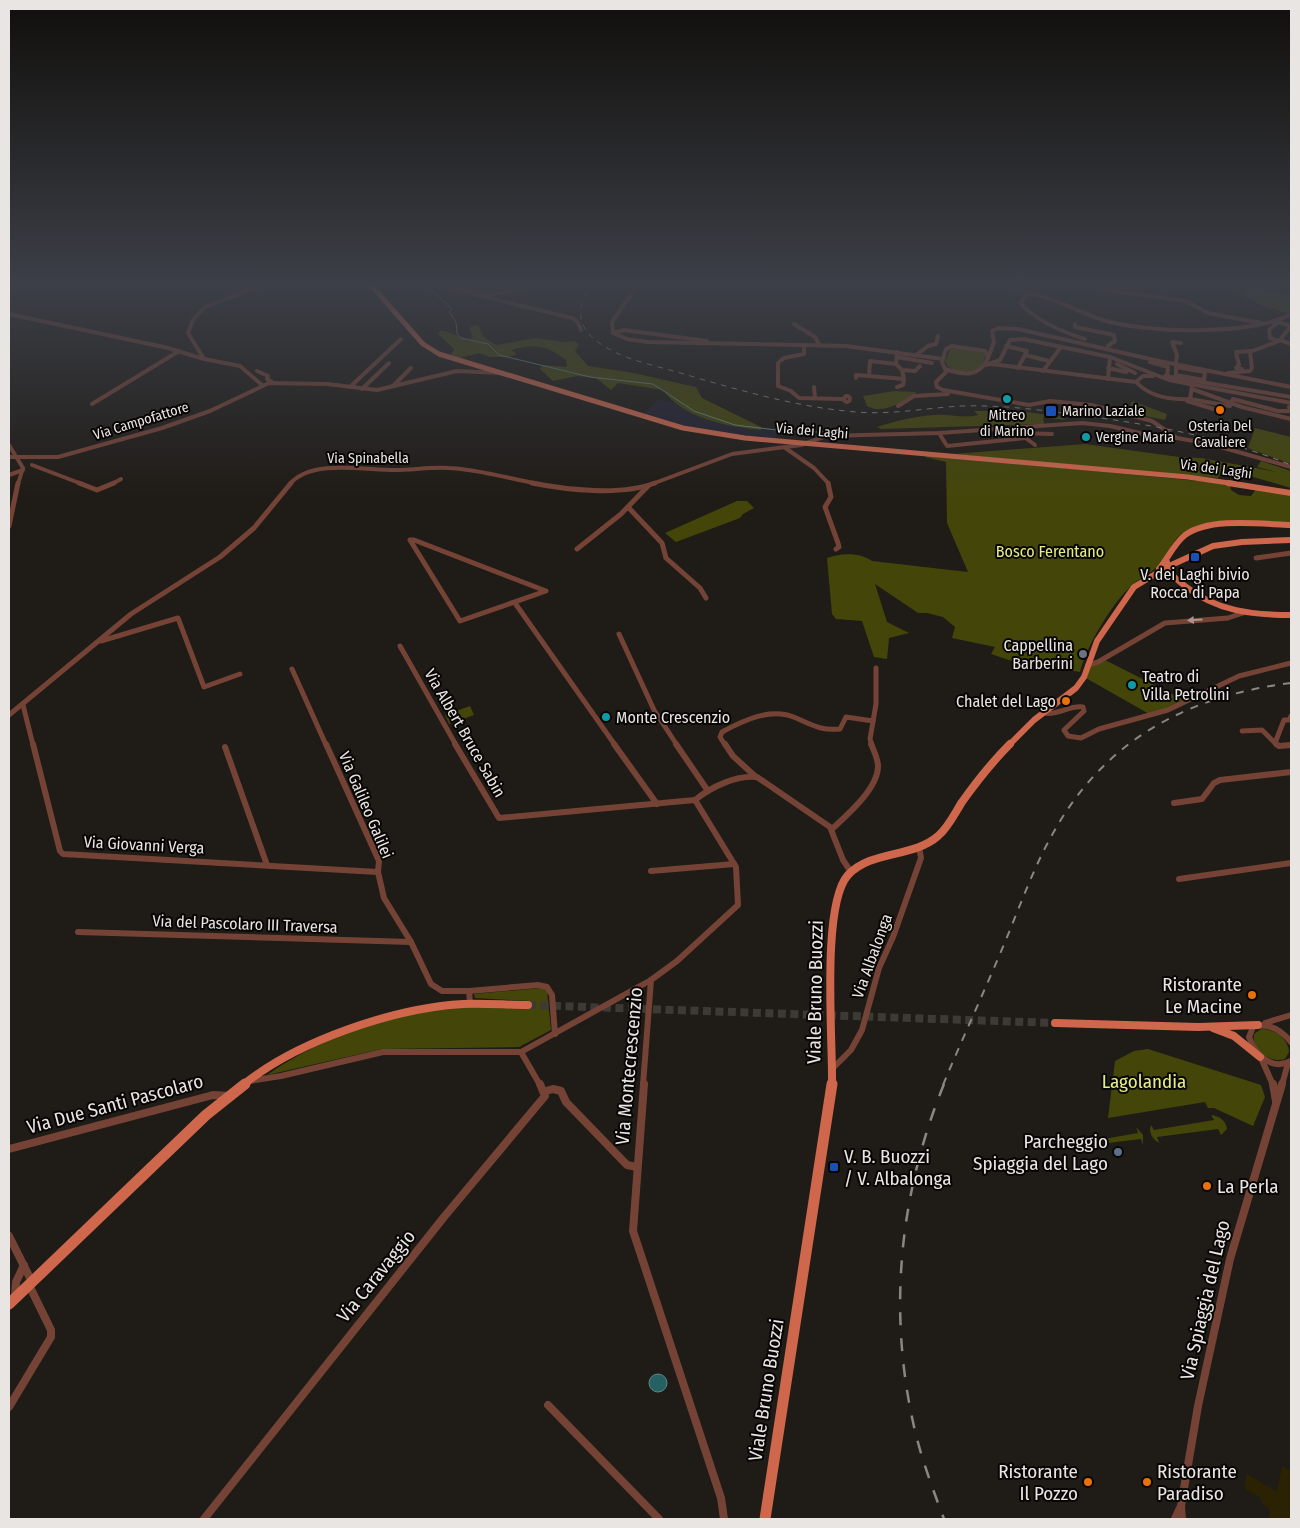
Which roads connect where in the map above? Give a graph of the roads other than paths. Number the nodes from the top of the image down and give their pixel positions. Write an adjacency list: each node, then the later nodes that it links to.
1 (172, 355): 78 (street)
2 (192, 355): 24 (street)
3 (202, 355): 24 (street)
4 (384, 355): 58 (street)
5 (442, 355): 43 (main road, Via dei Laghi)
6 (794, 355): 70 (street)
7 (876, 355): 25 (street)
8 (915, 355): 25 (street)
9 (919, 355): 23 (street)
10 (988, 355): 30 (street)
11 (991, 355): 30 (street)
12 (1002, 355): 30 (street)
13 (1025, 355): 35 (street)
14 (1026, 355): 27 (street)
15 (1053, 355): 27 (street)
16 (1101, 355): 26 (street)
17 (1111, 355): 26 (street)
18 (1124, 355): 51 (street)
19 (1141, 355): 32 (street)
20 (1177, 355): 32 (street)
21 (1237, 355): 41 (street)
22 (1250, 355): 41 (street)
23 (942, 358): 39 (street)
24 (204, 359): 56 (street)
25 (897, 359): 28 (street); 29 (street); 38 (street); 48 (street)
26 (1110, 359): 36 (street); 37 (street); 45 (street)
27 (1049, 361): 40 (street)
28 (907, 362)
29 (932, 362)
30 (989, 362): 35 (street); 39 (street)
31 (388, 363): 63 (street)
32 (1176, 364): 46 (street)
33 (920, 366): 38 (street)
34 (411, 368): 57 (street)
35 (1018, 368): 40 (street)
36 (1108, 368): 37 (street); 50 (street)
37 (1128, 369): 44 (street)
38 (902, 370): 52 (street)
39 (948, 370): 67 (street)
40 (1043, 370): 50 (street)
41 (1251, 370): 46 (street)
42 (257, 371): 54 (street)
43 (500, 373): 57 (street, Via Campofattore); 93 (main road, Via dei Laghi)
44 (1135, 373)
45 (1148, 374): 51 (street); 55 (street)
46 (1227, 374): 53 (street)
47 (1176, 375): 47 (street)
48 (869, 376): 49 (street); 52 (street)
49 (856, 378)
50 (1108, 379): 55 (street)
51 (1168, 379): 62 (street); 64 (street)
52 (904, 380): 60 (street)
53 (1253, 380): 61 (street); 64 (street)
54 (272, 382): 56 (street, Via Campofattore); 58 (street, Via Campofattore)
55 (1136, 382): 72 (street)
56 (262, 385): 99 (street, Via Campofattore)
57 (392, 386): 63 (street, Via Campofattore)
58 (350, 387): 63 (street, Via Campofattore)
59 (814, 387): 70 (street)
60 (897, 387)
61 (1291, 387)
62 (1192, 388): 65 (street); 66 (street); 73 (street)
63 (362, 389)
64 (1253, 389): 69 (street)
65 (1225, 391): 68 (street); 74 (street)
66 (1205, 393): 74 (street); 75 (street)
67 (967, 394): 79 (street); 92 (street)
68 (1252, 396): 81 (street); 82 (street)
69 (1291, 397)
70 (815, 398): 71 (street)
71 (842, 399)
72 (1182, 399): 73 (street); 83 (street)
73 (1190, 399): 75 (street)
74 (1221, 399): 76 (street); 77 (street)
75 (1202, 401): 76 (street)
76 (1216, 403): 80 (street)
77 (1231, 403): 80 (street); 81 (street)
78 (92, 404)
79 (898, 406)
80 (1242, 406): 81 (street)
81 (1251, 406): 82 (street); 84 (street)
82 (1291, 407)
83 (1224, 412)
84 (1283, 417): 85 (street); 86 (street)
85 (1291, 419)
86 (1279, 422)
87 (1017, 426): 88 (street, Via Spinabella); 89 (street); 92 (street, Via Spinabella)
88 (939, 433): 91 (street); 93 (street, Via Spinabella)
89 (1020, 433): 90 (street); 91 (street)
90 (1052, 434)
91 (1025, 438): 95 (street)
92 (1177, 438): 101 (street)
93 (806, 442): 96 (street, Via Spinabella); 106 (main road, Via dei Laghi)
94 (9, 445): 97 (street)
95 (1035, 445)
96 (784, 447): 105 (street, Via Spinabella); 113 (street)
97 (18, 456): 98 (street, Via Campofattore); 99 (street, Via Campofattore); 102 (street)
98 (9, 457)
99 (49, 458): 100 (street, Via Campofattore)
100 (32, 466): 102 (street, Via Campofattore); 104 (street)
101 (1291, 467)
102 (23, 469): 103 (street, Via Campofattore); 109 (street)
103 (9, 475)
104 (121, 479)
105 (648, 486): 107 (street); 128 (street, Via Spinabella)
106 (1291, 493)
107 (628, 507): 112 (street); 123 (street)
108 (1291, 525): 111 (main road)
109 (9, 526)
110 (1291, 540): 116 (main road)
111 (1178, 542): 114 (main road); 117 (main road)
112 (577, 549)
113 (836, 549)
114 (1176, 551): 116 (main road); 120 (main road)
115 (1291, 553): 118 (street)
116 (1191, 555): 119 (main road)
117 (1168, 557): 120 (main road); 121 (main road)
118 (1256, 558)
119 (1184, 559): 120 (main road); 122 (main road)
120 (1170, 565): 121 (main road); 122 (main road)
121 (1152, 576): 122 (main road); 131 (main road)
122 (1179, 580): 125 (main road)
123 (706, 598)
124 (515, 603): 124 (street); 149 (street)
125 (1243, 613): 126 (main road); 131 (street, one-way to 131)
126 (1291, 615)
127 (619, 634): 146 (street)
128 (98, 642): 134 (street); 135 (street, Via Spinabella)
129 (400, 646): 149 (street, Via Albert Bruce Sabin)
130 (1291, 664): 136 (street)
131 (1088, 665): 136 (main road)
132 (876, 668): 139 (street)
133 (292, 669): 156 (street, Via Galileo Galilei)
134 (240, 674)
135 (23, 705): 137 (street, Via Spinabella); 154 (street, Via Giovanni Verga)
136 (1044, 713): 151 (main road)
137 (9, 715)
138 (1291, 716): 141 (street)
139 (873, 721): 145 (street); 150 (street)
140 (1242, 731): 141 (street)
141 (1274, 744): 142 (street)
142 (1291, 746)
143 (225, 747): 154 (street)
144 (1291, 772): 148 (street)
145 (758, 778): 146 (street); 150 (street)
146 (708, 791): 147 (street)
147 (695, 800): 149 (street, Via Albert Bruce Sabin); 153 (street, Via Montecrescenzio)
148 (1174, 803)
149 (657, 804)
150 (832, 829): 157 (street)
151 (919, 847): 157 (main road); 174 (street, Via Albalonga)
152 (1291, 863): 158 (street)
153 (734, 864): 155 (street); 161 (street, Via Montecrescenzio)
154 (267, 865): 156 (street, Via Giovanni Verga)
155 (651, 871)
156 (378, 872): 160 (street, Via Galileo Galilei)
157 (851, 872): 174 (main road, Viale Bruno Buozzi)
158 (1179, 879)
159 (78, 932): 160 (street, Via del Pascolaro III Traversa)
160 (410, 942): 162 (street, Via Galileo Galilei)
161 (651, 980): 169 (street); 180 (street, Via Montecrescenzio)
162 (469, 991): 163 (street); 169 (street)
163 (470, 1004): 164 (main road); 175 (main road)
164 (528, 1005)
165 (1291, 1015): 167 (street)
166 (1055, 1023): 168 (main road)
167 (1258, 1025): 168 (main road); 170 (street); 172 (street, Via Spiaggia del Lago)
168 (1198, 1026): 172 (main road)
169 (555, 1034): 171 (street)
170 (1291, 1042)
171 (521, 1052): 175 (street); 176 (street)
172 (1260, 1057): 173 (street); 178 (street, Via Spiaggia del Lago)
173 (1290, 1062): 178 (street, Via Spiaggia del Lago)
174 (833, 1068): 191 (main road, Viale Bruno Buozzi)
175 (248, 1081): 177 (main road)
176 (546, 1091): 180 (street); 188 (street, Via Caravaggio)
177 (230, 1096): 179 (street, Via Due Santi Pascolaro); 183 (main road)
178 (1276, 1106): 187 (street, Via Spiaggia del Lago)
179 (9, 1149)
180 (637, 1168): 190 (street, Via Montecrescenzio)
181 (9, 1236): 182 (street)
182 (24, 1265): 183 (street); 184 (street)
183 (30, 1283): 184 (main road); 186 (street)
184 (12, 1302)
185 (548, 1405): 189 (street)
186 (9, 1407)
187 (1181, 1506): 192 (street, Via Spiaggia del Lago); 193 (street, Via Spiaggia del Lago)
188 (204, 1519)
189 (658, 1519)
190 (724, 1519)
191 (764, 1519)
192 (1175, 1519)
193 (1182, 1519)

